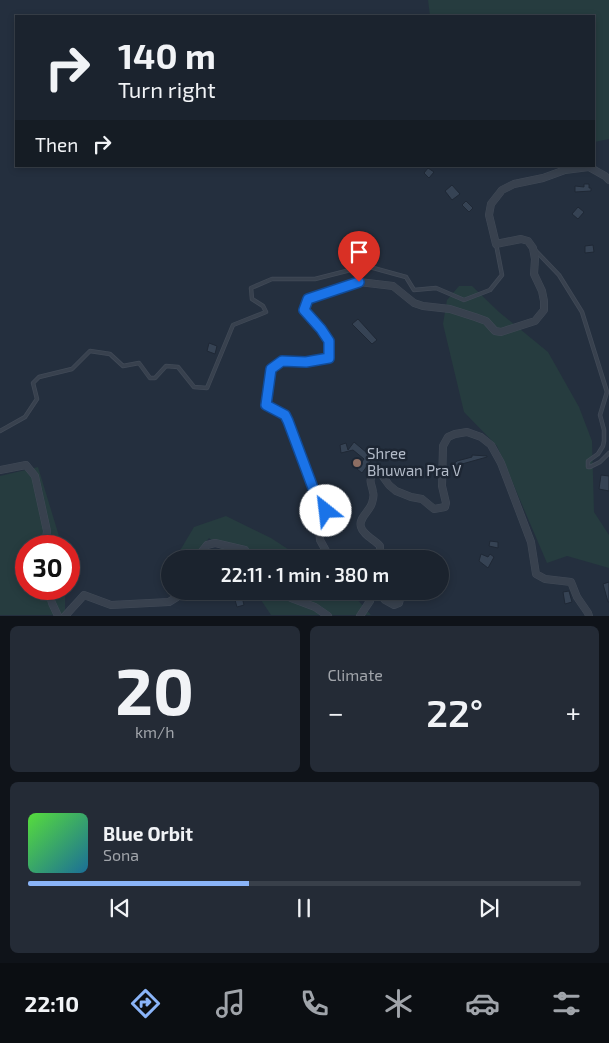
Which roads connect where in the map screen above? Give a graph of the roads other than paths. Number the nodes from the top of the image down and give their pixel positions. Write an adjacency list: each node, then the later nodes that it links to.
1 (609, 180): 2 (street)
2 (496, 244): 3 (street); 4 (lane)
3 (533, 248): 5 (lane); 10 (street)
4 (0, 431)
5 (609, 453)
6 (0, 470): 7 (street)
7 (46, 535)
8 (203, 550): 9 (street)
9 (245, 550)
10 (325, 550)
11 (380, 550): 22 (street)
12 (51, 600): 18 (street)
13 (172, 600): 19 (street)
14 (297, 600): 20 (street)
15 (369, 600): 21 (street)
16 (385, 600): 17 (street)
17 (400, 600)
18 (58, 616)
19 (65, 616)
20 (328, 616)
21 (360, 616)
22 (589, 616)

